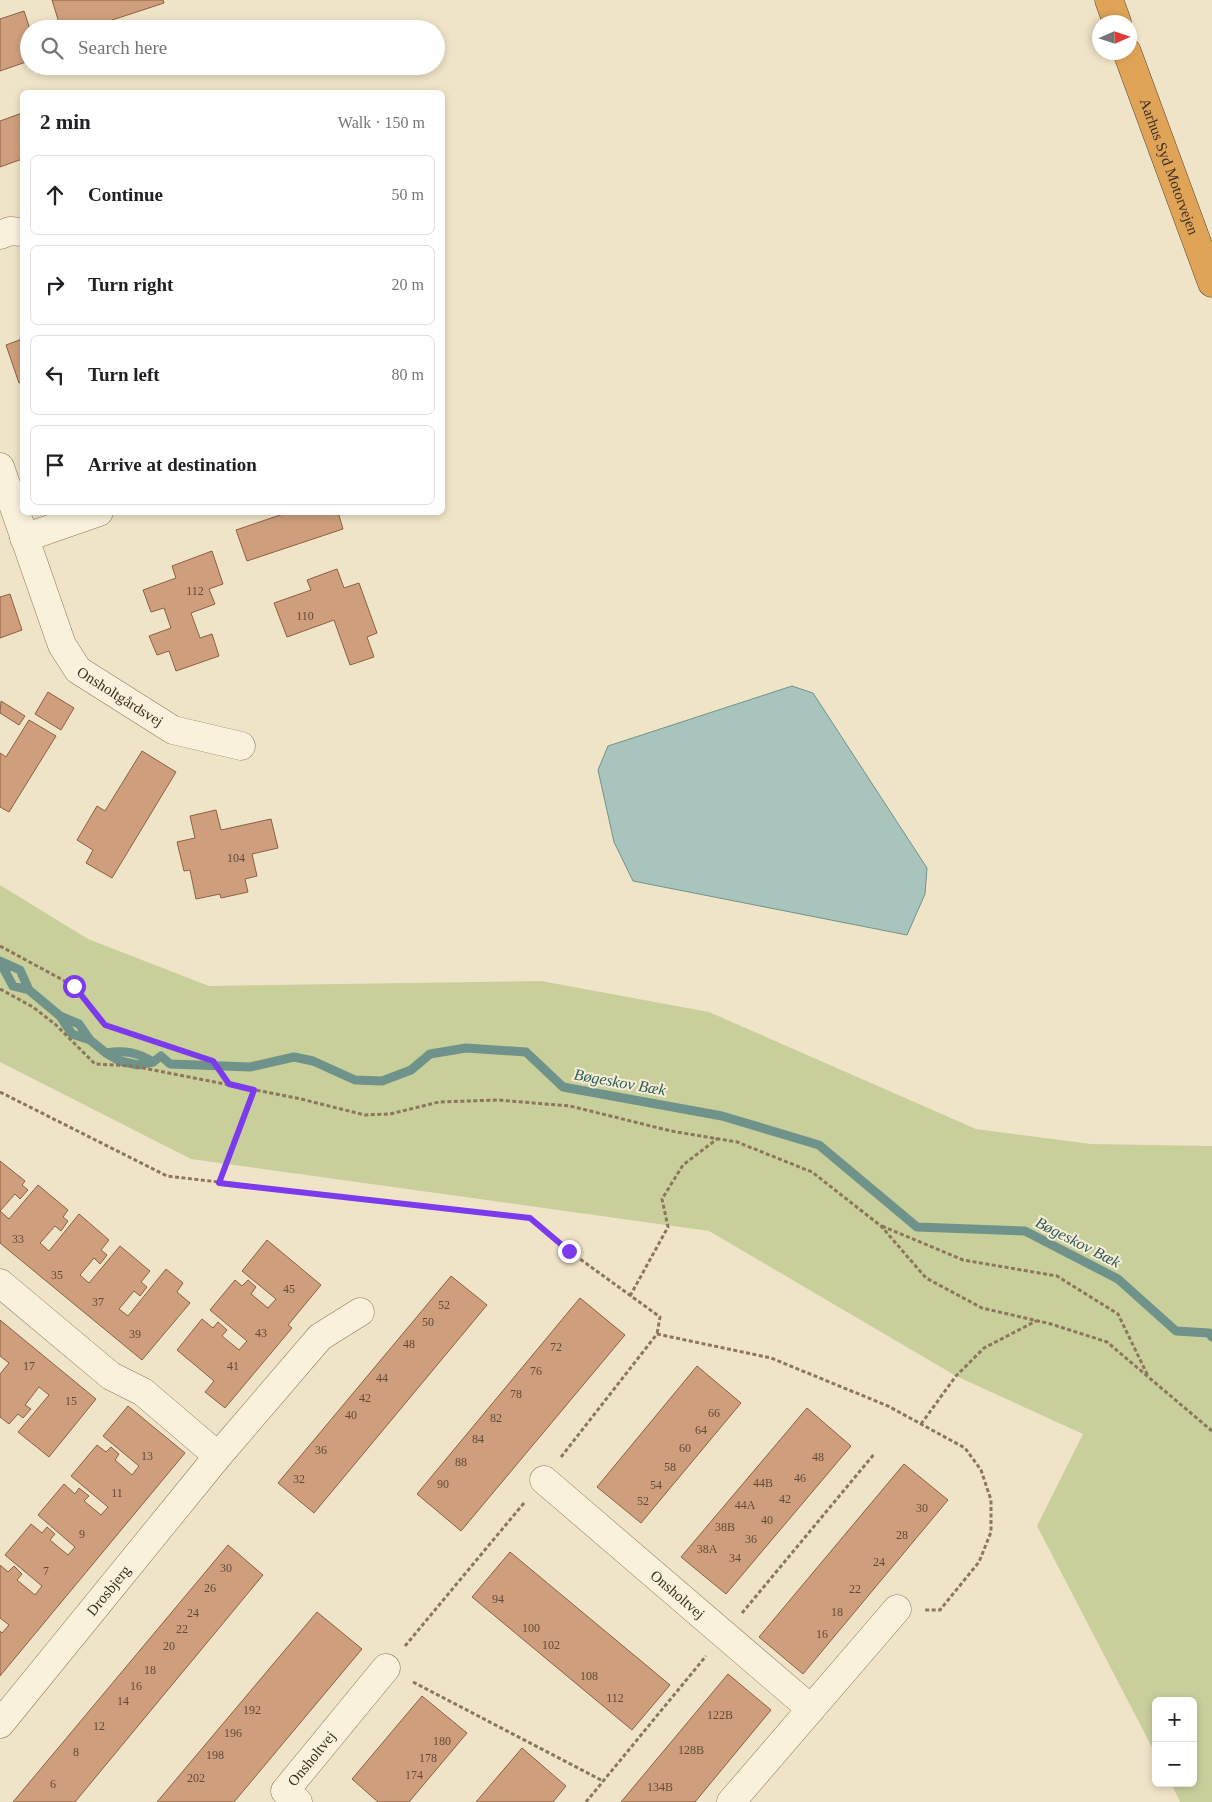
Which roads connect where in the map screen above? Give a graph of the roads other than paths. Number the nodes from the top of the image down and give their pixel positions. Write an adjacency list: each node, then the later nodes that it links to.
1 (1109, 0): 2 (highway)
2 (1114, 15)
3 (1130, 60): 6 (highway, Aarhus Syd Motorvejen)
4 (20, 232): 5 (street)
5 (0, 235)
6 (1212, 283)
7 (0, 467): 8 (street, Onsholtgårdsvej)
8 (6, 504): 10 (street, Onsholtgårdsvej)
9 (90, 515): 10 (street)
10 (24, 538): 11 (street, Onsholtgårdsvej)
11 (241, 746)
12 (0, 1283): 14 (street)
13 (360, 1312): 14 (street, Drosbjerg)
14 (218, 1456): 19 (street, Drosbjerg)
15 (544, 1480): 18 (street, Onsholtvej)
16 (897, 1609): 18 (street)
17 (386, 1668): 20 (street, Onsholtvej)
18 (811, 1709): 21 (street)
19 (0, 1724)
20 (298, 1802)
21 (731, 1802)

